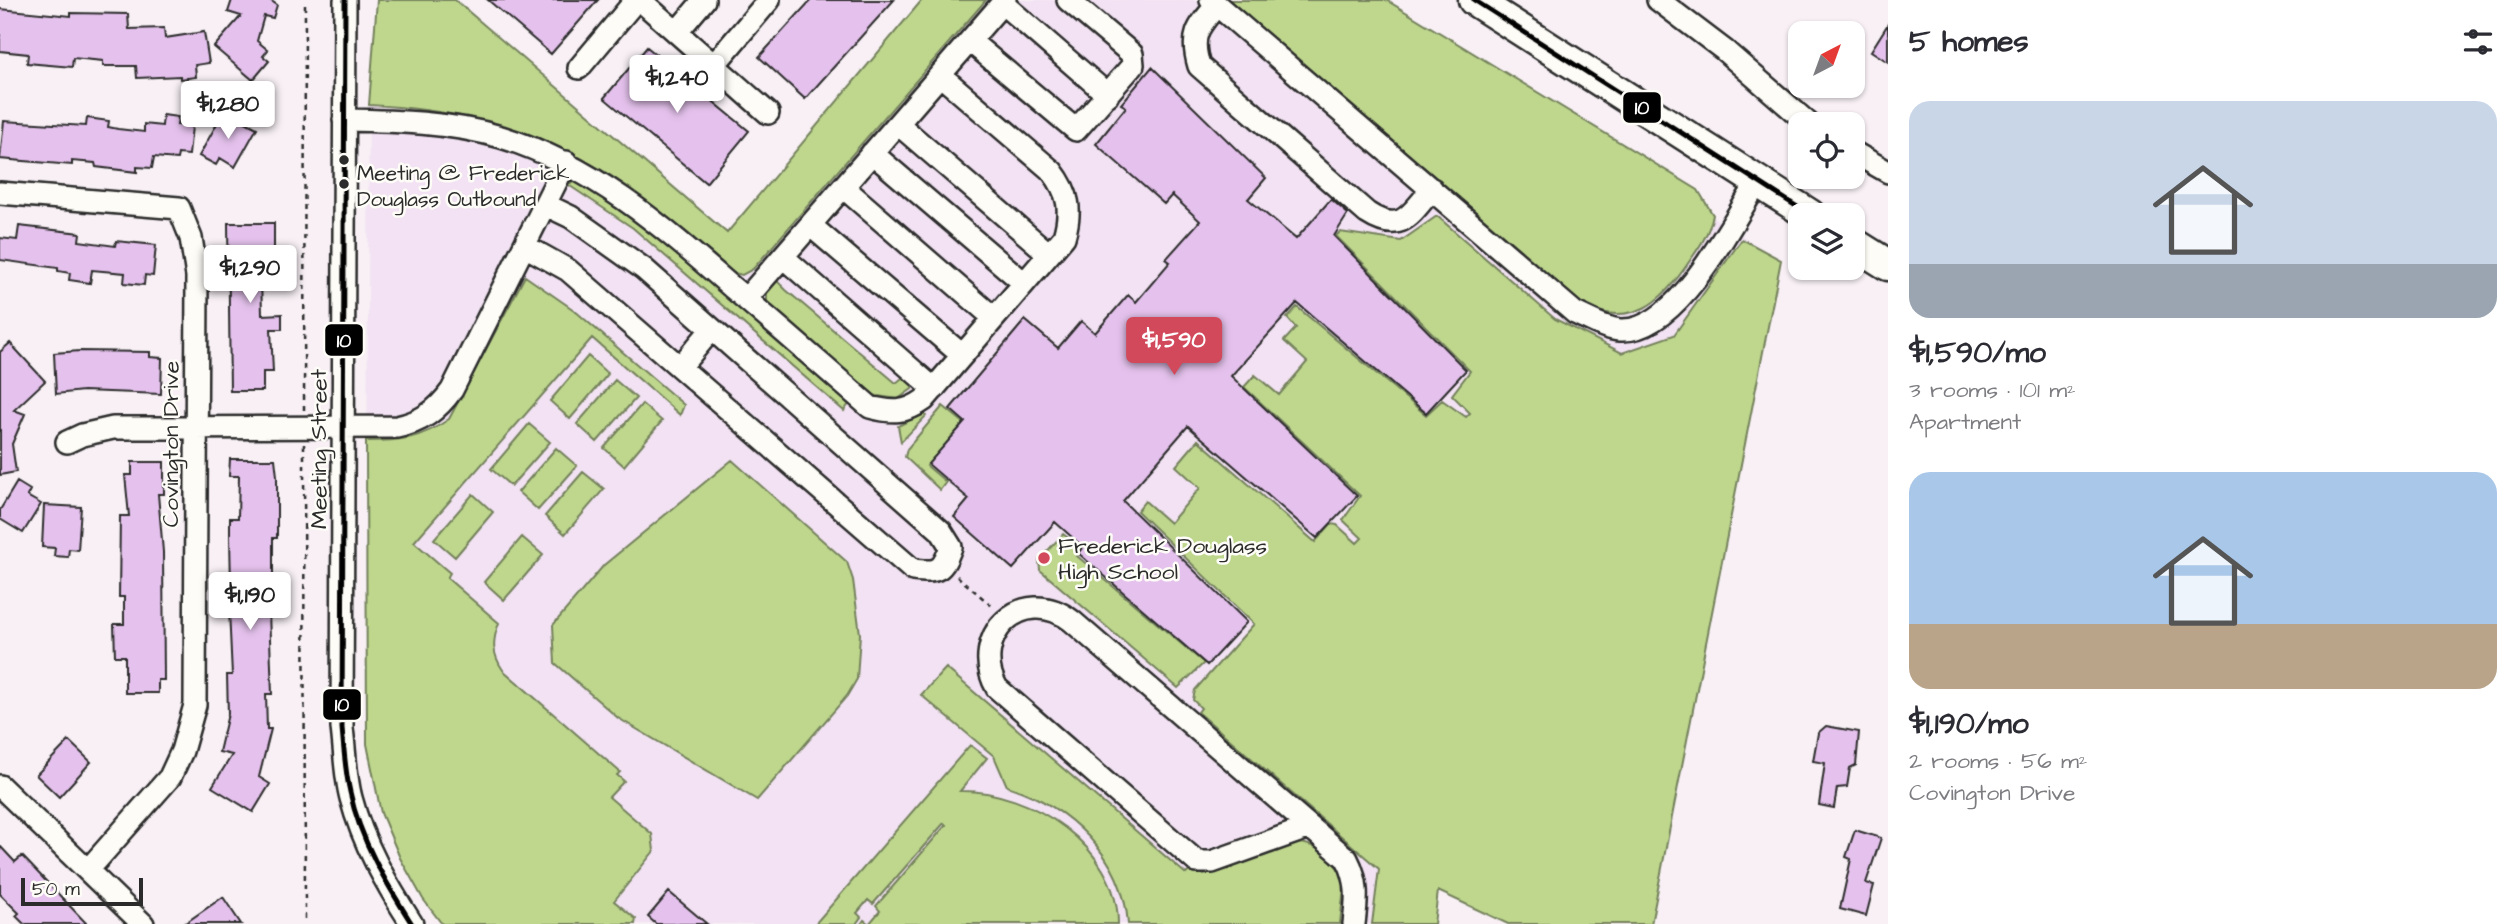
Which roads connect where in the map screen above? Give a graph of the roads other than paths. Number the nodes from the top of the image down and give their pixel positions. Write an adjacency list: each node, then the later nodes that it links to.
1 (345, 0): 18 (street, Meeting Street)
2 (638, 0): 10 (street); 13 (street)
3 (704, 0): 10 (street)
4 (769, 0): 12 (street)
5 (1068, 0): 15 (street)
6 (1474, 0): 24 (highway)
7 (1658, 0): 16 (street)
8 (1003, 1): 11 (street); 15 (street)
9 (1214, 2): 26 (street); 26 (street)
10 (677, 32): 12 (street)
11 (970, 41): 14 (street); 15 (street)
12 (714, 65): 17 (street)
13 (579, 68)
14 (940, 75): 19 (street); 33 (street)
15 (1108, 95)
16 (1796, 112)
17 (768, 113)
18 (344, 120): 22 (street); 43 (street, Meeting Street)
19 (898, 124): 20 (street); 33 (street)
20 (872, 153): 25 (street); 36 (street)
21 (1865, 159): 23 (street)
22 (566, 162): 29 (street); 37 (street)
23 (1888, 172)
24 (1758, 182): 26 (street); 28 (highway)
25 (843, 187): 30 (street); 38 (street)
26 (1432, 189)
27 (0, 193): 44 (street, Covington Drive)
28 (1791, 203)
29 (546, 205): 31 (street); 39 (street)
30 (810, 225): 34 (street); 40 (street)
31 (525, 246): 41 (street); 43 (street)
32 (1865, 251): 35 (highway)
33 (1049, 254): 36 (street)
34 (783, 257): 37 (street); 42 (street)
35 (1888, 265)
36 (1024, 283): 38 (street)
37 (746, 299): 42 (street)
38 (994, 318): 40 (street)
39 (712, 329): 41 (street); 41 (street)
40 (962, 355): 42 (street)
41 (680, 367)
42 (934, 389)
43 (345, 426): 44 (street); 50 (street, Meeting Street)
44 (196, 428): 45 (street); 48 (street, Covington Drive)
45 (67, 442)
46 (0, 786): 48 (street)
47 (1310, 827): 47 (street); 51 (street)
48 (88, 870): 49 (street)
49 (143, 924)
50 (412, 924)
51 (1354, 924)

